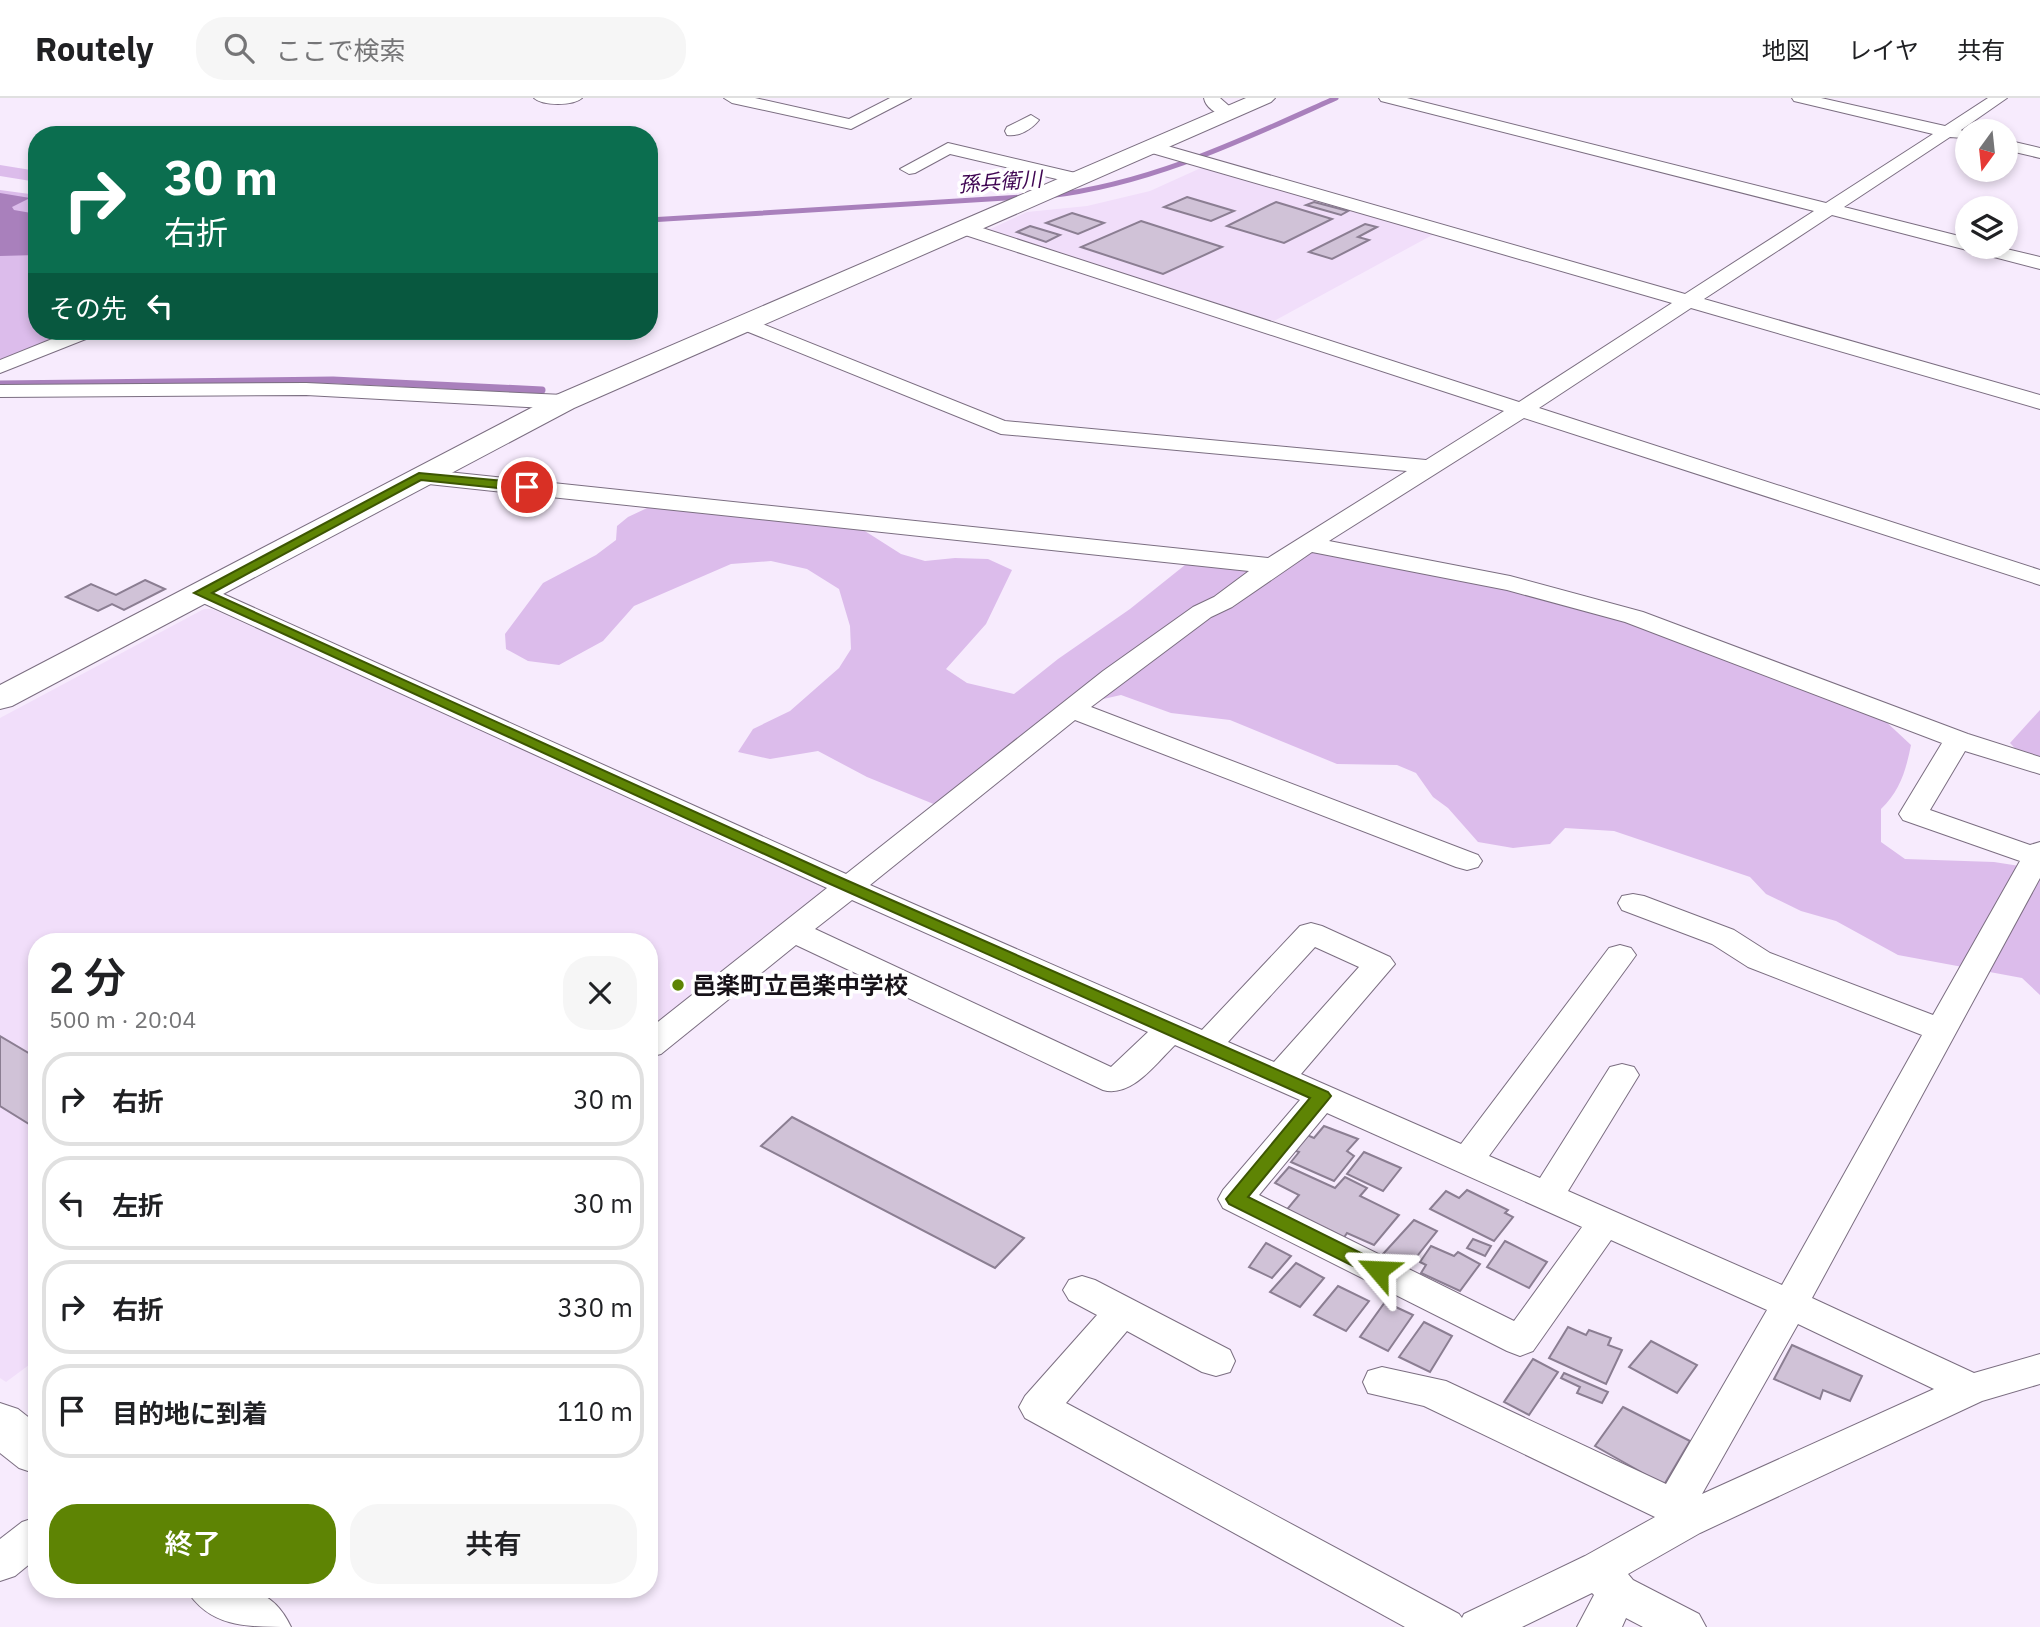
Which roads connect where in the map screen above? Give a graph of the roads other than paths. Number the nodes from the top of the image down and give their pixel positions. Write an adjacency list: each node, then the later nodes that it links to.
1 (542, 98): 2 (street)
2 (574, 98)
3 (732, 98): 4 (street)
4 (903, 98)
5 (1195, 98): 10 (street)
6 (1264, 98): 10 (street)
7 (1387, 98): 20 (street)
8 (1800, 98): 13 (street)
9 (1999, 98): 13 (street)
10 (1218, 104): 15 (street)
11 (1031, 120): 12 (street)
12 (1013, 131)
13 (1946, 132): 14 (street); 20 (street)
14 (1955, 134)
15 (1151, 147): 19 (street); 25 (street)
16 (2018, 148): 17 (street)
17 (2040, 153)
18 (909, 169): 19 (street)
19 (1078, 179): 21 (street)
20 (1827, 209): 22 (street); 25 (street)
21 (963, 228): 26 (street); 32 (street)
22 (1955, 241)
23 (2018, 258): 24 (street)
24 (2040, 263)
25 (1688, 300): 31 (street); 32 (street)
26 (743, 323): 30 (street); 33 (street)
27 (66, 340): 28 (street)
28 (0, 366)
29 (0, 391): 30 (street)
30 (564, 402): 34 (street)
31 (2040, 402)
32 (1523, 409): 33 (street); 37 (street)
33 (1433, 467): 35 (street)
34 (419, 476): 36 (street); 38 (street)
35 (1310, 544): 36 (street); 41 (street)
36 (1272, 566): 40 (street)
37 (2040, 578)
38 (201, 593): 39 (street); 45 (street)
39 (0, 699)
40 (1071, 709): 44 (street); 45 (street)
41 (1958, 740): 42 (street); 43 (street)
42 (2040, 766)
43 (2038, 854): 50 (street)
44 (1466, 861)
45 (849, 887): 47 (street); 49 (street)
46 (1633, 903): 50 (street)
47 (793, 931): 49 (street); 51 (street)
48 (1620, 955): 56 (street)
49 (1171, 1030): 52 (street)
50 (1941, 1030): 60 (street)
51 (658, 1039)
52 (1207, 1045): 54 (street); 54 (street)
53 (1622, 1075): 57 (street)
54 (1279, 1077): 55 (street)
55 (1322, 1096): 56 (street); 58 (street)
56 (1467, 1161): 57 (street)
57 (1547, 1196): 58 (street)
58 (1605, 1221): 60 (street)
59 (1082, 1290): 61 (street)
60 (1790, 1304): 65 (street); 68 (street)
61 (1123, 1311): 62 (street); 74 (street)
62 (1216, 1361)
63 (2040, 1368): 65 (street)
64 (1382, 1382): 68 (street)
65 (1971, 1389): 68 (street)
66 (0, 1424): 67 (street)
67 (28, 1445)
68 (1680, 1514): 71 (street)
69 (28, 1541): 70 (street)
70 (0, 1563)
71 (1605, 1596): 75 (street); 76 (street)
72 (225, 1598): 73 (street)
73 (262, 1627)
74 (1444, 1627)
75 (1479, 1627)
76 (1684, 1627)

